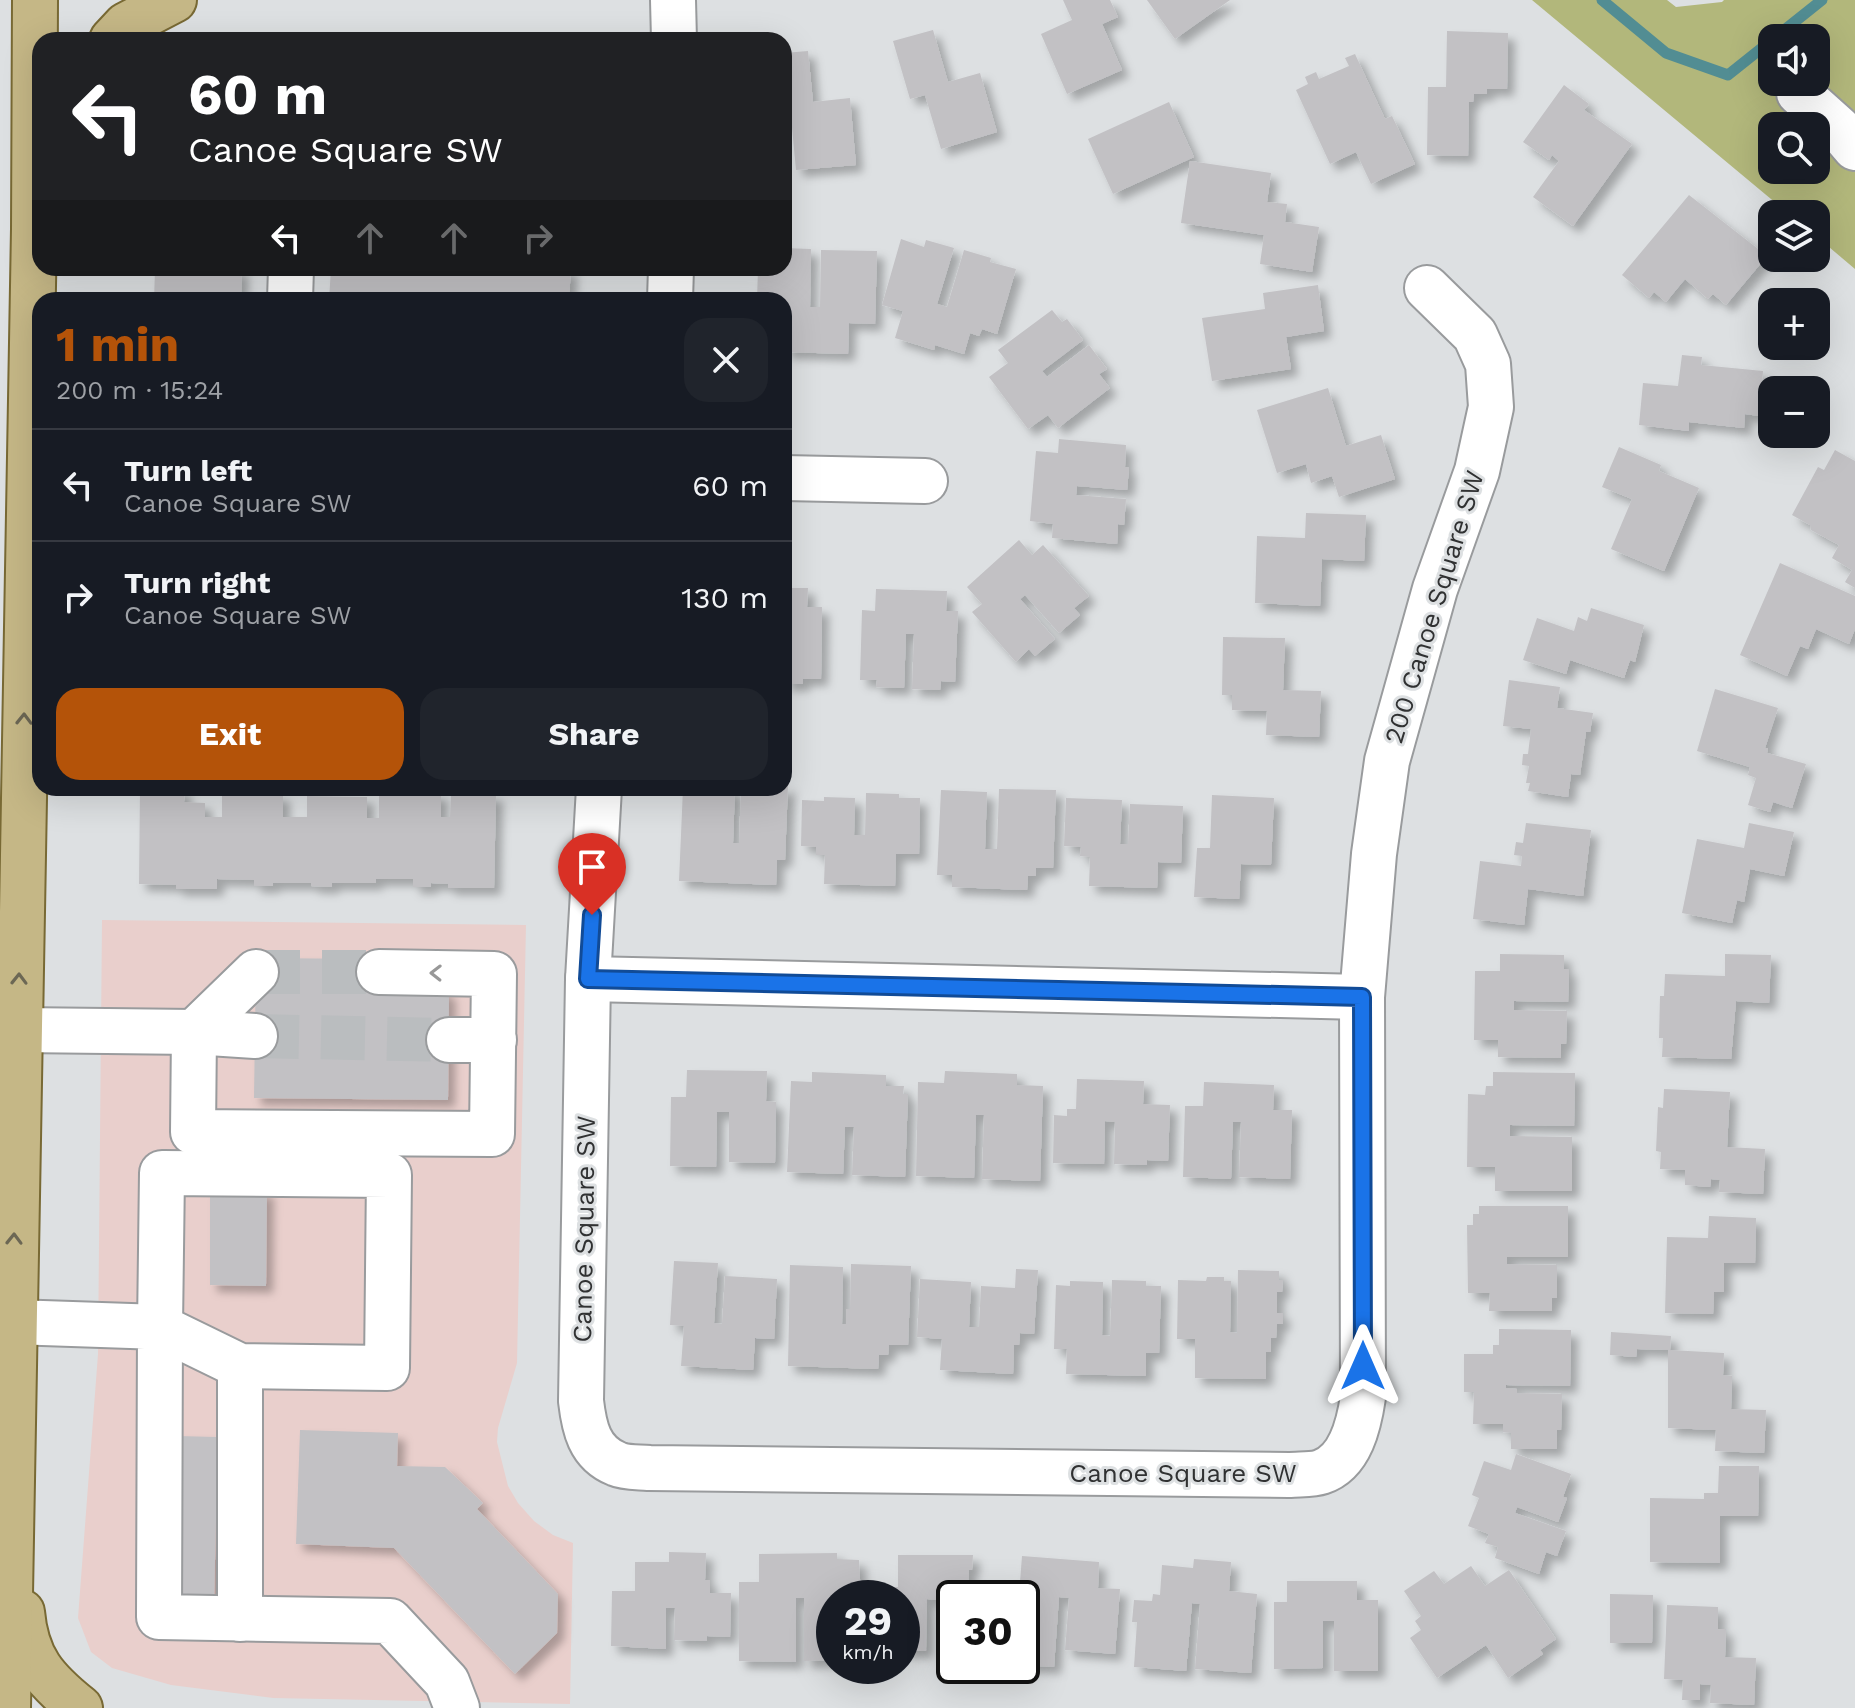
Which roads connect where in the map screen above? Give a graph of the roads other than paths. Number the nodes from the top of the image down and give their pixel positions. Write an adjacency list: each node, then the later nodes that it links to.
1 (35, 0): 4 (main road)
2 (174, 0): 5 (main road)
3 (673, 0): 6 (street)
4 (35, 32)
5 (119, 32)
6 (674, 32)
7 (1802, 96): 8 (street)
8 (1855, 148)
9 (1427, 288): 17 (street, 200 Canoe Square SW)
10 (32, 444): 18 (main road, one-way to 10)
11 (792, 478): 12 (street)
12 (925, 481)
13 (599, 796): 16 (street, Canoe Square SW)
14 (256, 972): 19 (street)
15 (379, 972): 22 (street, one-way to 15)
16 (588, 979): 17 (street); 17 (street, Canoe Square SW)
17 (1362, 997)
18 (19, 1030): 19 (street); 24 (main road, one-way to 18)
19 (194, 1032): 20 (street); 23 (street)
20 (255, 1036)
21 (449, 1040): 22 (street)
22 (494, 1040): 23 (street)
23 (192, 1153): 25 (street); 26 (street)
24 (13, 1322): 25 (street); 27 (main road)
25 (160, 1327): 26 (street); 28 (street)
26 (240, 1366): 28 (street)
27 (10, 1485): 29 (main road); 30 (main road)
28 (240, 1619): 31 (street)
29 (8, 1708)
30 (80, 1708)
31 (457, 1708)

